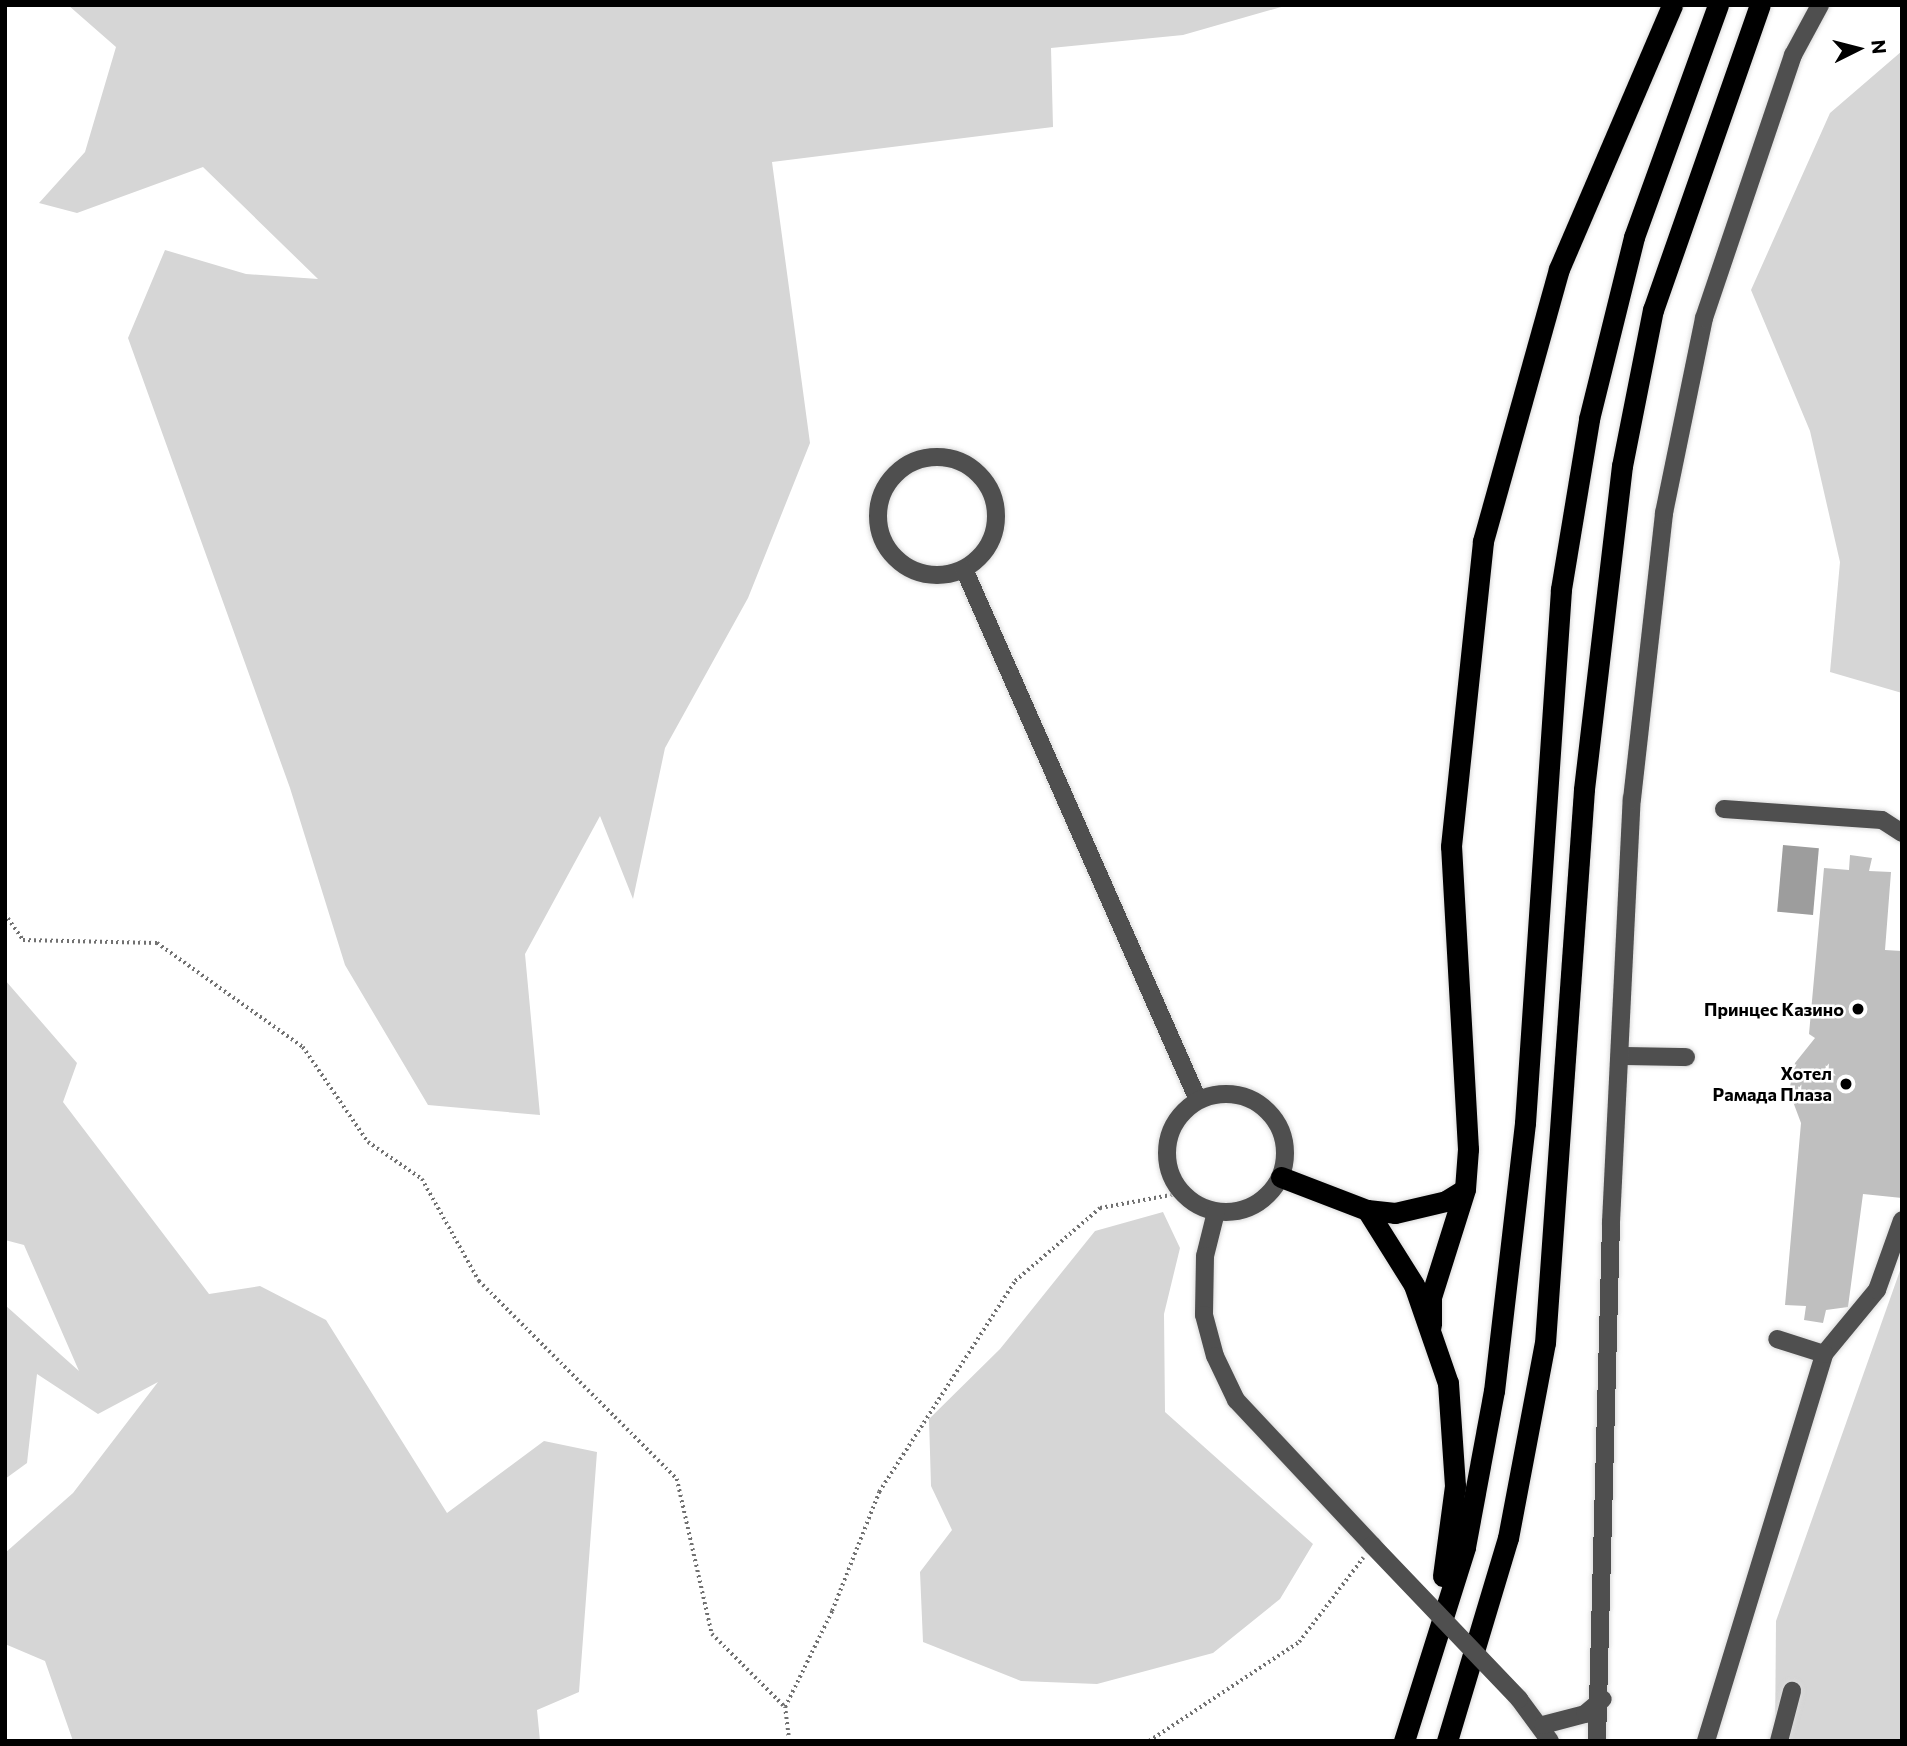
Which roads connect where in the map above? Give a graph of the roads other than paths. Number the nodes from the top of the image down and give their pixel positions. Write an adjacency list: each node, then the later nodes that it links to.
1 (1672, 5): 12 (highway)
2 (1718, 5): 24 (highway)
3 (1759, 5): 21 (highway)
4 (1820, 5): 8 (street)
5 (964, 569): 5 (street); 10 (street)
6 (1724, 809): 7 (street)
7 (1902, 833)
8 (1620, 1056): 9 (street); 20 (street)
9 (1686, 1057)
10 (1198, 1100): 11 (street); 14 (street)
11 (1281, 1177): 13 (highway); 14 (street)
12 (1465, 1189): 13 (highway); 16 (highway)
13 (1367, 1210): 16 (highway)
14 (1216, 1212): 22 (street, bridge)
15 (1902, 1220): 18 (street)
16 (1432, 1325): 23 (highway)
17 (1777, 1339): 18 (street)
18 (1824, 1354): 28 (street)
19 (1792, 1691): 29 (street)
20 (1603, 1699): 22 (street); 27 (street)
21 (1460, 1704): 25 (highway); 26 (street)
22 (1546, 1733)
23 (1392, 1741)
24 (1404, 1741)
25 (1447, 1741)
26 (1455, 1741)
27 (1597, 1741)
28 (1706, 1741)
29 (1779, 1741)

